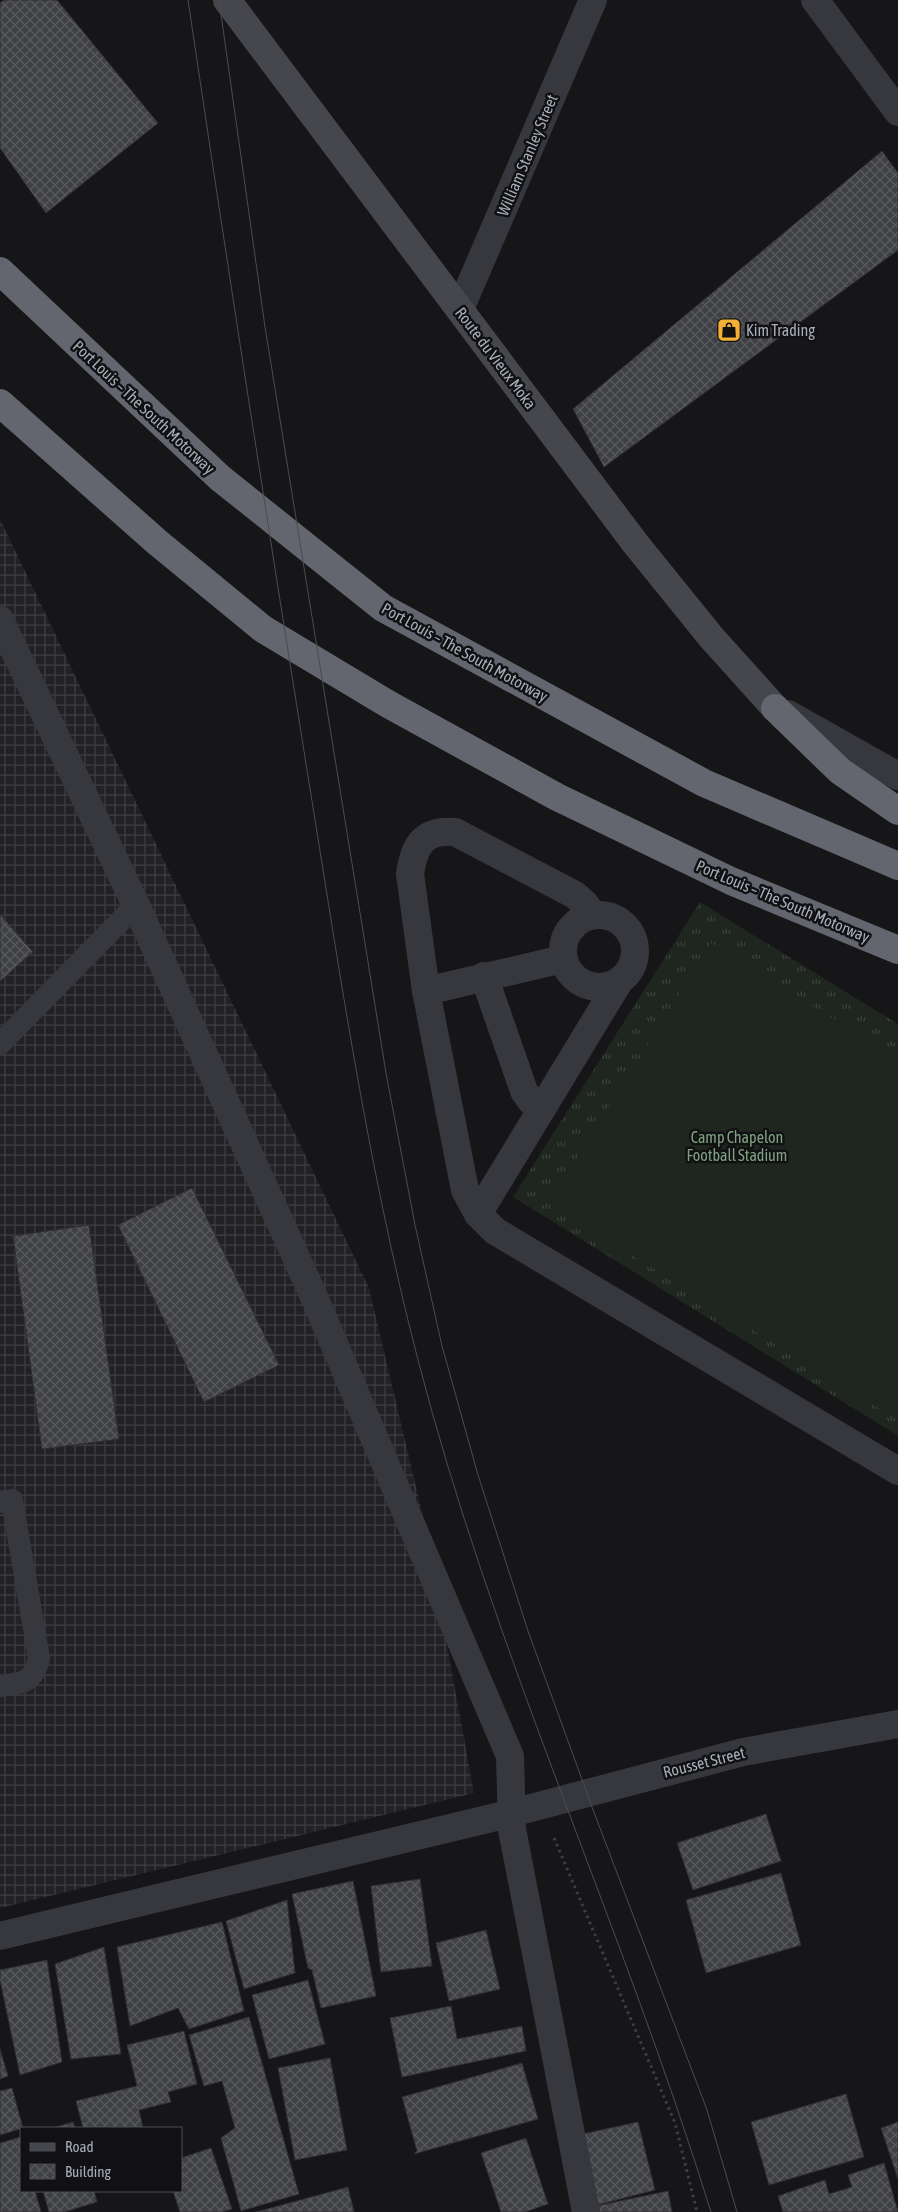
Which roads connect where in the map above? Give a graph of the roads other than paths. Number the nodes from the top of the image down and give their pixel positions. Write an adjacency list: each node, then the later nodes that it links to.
1 (227, 0): 6 (main road, Route du Vieux Moka)
2 (593, 0): 6 (street, William Stanley Street)
3 (816, 0): 4 (street)
4 (898, 112)
5 (0, 271): 12 (highway, Port Louis – The South Motorway)
6 (460, 309): 9 (main road, Route du Vieux Moka)
7 (0, 403): 15 (highway, Port Louis – The South Motorway)
8 (0, 620): 13 (street)
9 (775, 708): 10 (street); 11 (highway)
10 (898, 776)
11 (898, 810)
12 (898, 866)
13 (136, 905): 20 (lane); 27 (street)
14 (593, 915): 16 (street); 18 (street); 19 (street)
15 (898, 950)
16 (564, 960): 17 (street); 18 (street)
17 (484, 976): 19 (street); 21 (street)
18 (620, 980): 21 (street)
19 (426, 991): 22 (street)
20 (0, 1044)
21 (541, 1109): 22 (street)
22 (478, 1214): 23 (street)
23 (898, 1471)
24 (0, 1502): 25 (lane)
25 (0, 1686)
26 (898, 1724): 27 (street, Rousset Street)
27 (512, 1813): 28 (street, Rousset Street); 29 (street)
28 (0, 1936)
29 (586, 2212)

